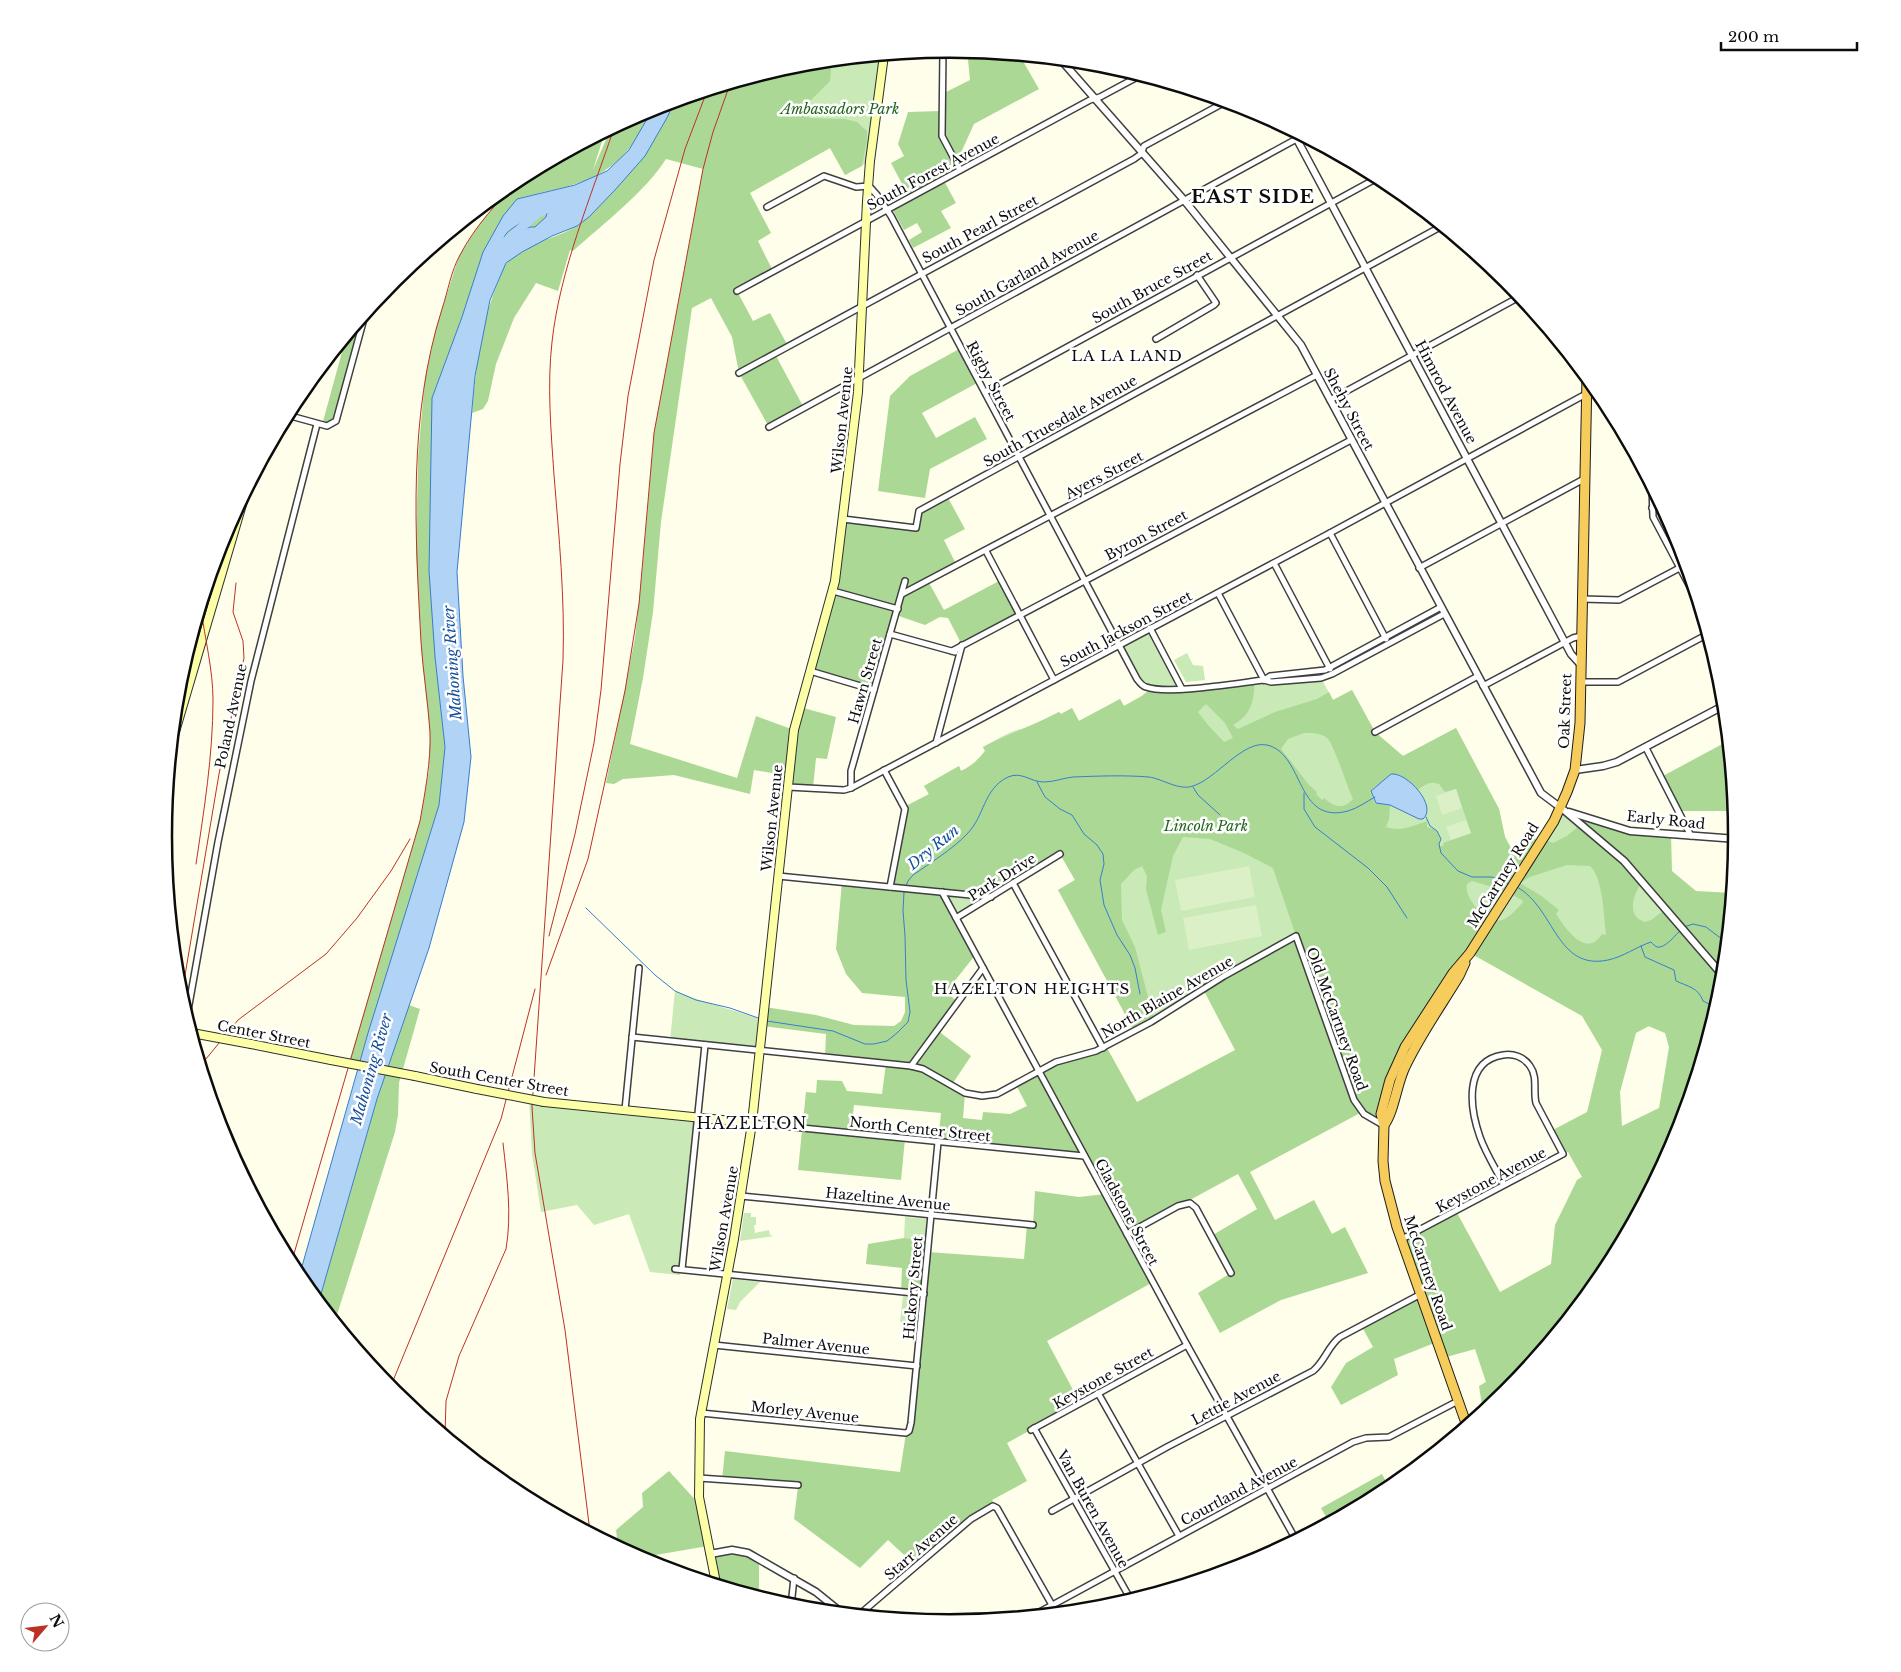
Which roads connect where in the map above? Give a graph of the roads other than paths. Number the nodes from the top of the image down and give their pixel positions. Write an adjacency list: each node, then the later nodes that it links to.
1 (943, 58): 10 (street)
2 (883, 61): 12 (main road, Wilson Avenue)
3 (1067, 66): 5 (street, Shehy Street)
4 (1132, 79): 5 (street, South Forest Avenue)
5 (1095, 98): 9 (street, Shehy Street); 10 (street, South Forest Avenue)
6 (1218, 106): 9 (street, South Pearl Street)
7 (1296, 139): 13 (street, South Garland Avenue)
8 (1301, 141): 14 (street, Himrod Avenue)
9 (1141, 151): 13 (street, Shehy Street); 21 (street, South Pearl Street)
10 (960, 170): 16 (street, South Forest Avenue)
11 (1371, 181): 14 (street, South Bruce Street)
12 (869, 186): 15 (street); 16 (street, Rigby Street); 17 (main road, Wilson Avenue)
13 (1184, 200): 19 (street, Shehy Street); 28 (street, South Garland Avenue)
14 (1331, 203): 19 (street, South Bruce Street); 20 (street, Himrod Avenue)
15 (767, 207)
16 (887, 210): 17 (street, South Forest Avenue); 21 (street, Rigby Street)
17 (866, 220): 23 (street, South Forest Avenue); 25 (main road, Wilson Avenue)
18 (1437, 229): 20 (street, South Truesdale Avenue)
19 (1230, 257): 22 (street, South Bruce Street); 26 (street, Shehy Street)
20 (1365, 267): 26 (street, South Truesdale Avenue); 30 (street, Himrod Avenue)
21 (922, 274): 25 (street, South Pearl Street); 28 (street, Rigby Street)
22 (1197, 275): 29 (street); 35 (street, South Bruce Street)
23 (737, 291)
24 (1514, 300): 30 (street)
25 (863, 306): 31 (street, South Pearl Street); 33 (main road, Wilson Avenue)
26 (1277, 314): 32 (street, Shehy Street); 42 (street, South Truesdale Avenue)
27 (362, 327): 39 (street)
28 (951, 329): 33 (street, South Garland Avenue); 35 (street, Rigby Street)
29 (1156, 339)
30 (1412, 356): 37 (street); 43 (street, Himrod Avenue)
31 (740, 373)
32 (1317, 375): 37 (street, Shehy Street); 49 (street, Ayers Street)
33 (860, 378): 40 (street, South Garland Avenue); 50 (main road, Wilson Avenue)
34 (1586, 387): 36 (highway, Oak Street)
35 (985, 392): 42 (street, Rigby Street)
36 (1586, 394): 43 (street, South Jackson Street); 44 (highway, Oak Street)
37 (1330, 400): 41 (street, Shehy Street)
38 (294, 417): 39 (street)
39 (317, 424): 114 (street, Poland Avenue)
40 (769, 427)
41 (1351, 440): 46 (street, Shehy Street); 60 (street, Byron Street)
42 (1019, 457): 49 (street, Rigby Street); 50 (street, South Truesdale Avenue)
43 (1467, 459): 46 (street, South Jackson Street); 51 (street, Himrod Avenue)
44 (1584, 479): 51 (street); 64 (highway, Oak Street)
45 (1652, 499): 48 (street)
46 (1385, 504): 53 (street, South Jackson Street); 57 (street, Shehy Street)
47 (1656, 506): 48 (street)
48 (1652, 508): 56 (street)
49 (1051, 516): 54 (street, Ayers Street); 60 (street, Rigby Street)
50 (842, 519): 61 (main road, Wilson Avenue)
51 (1502, 523): 57 (street); 75 (street, Himrod Avenue)
52 (235, 529): 73 (main road)
53 (1330, 534): 55 (street, South Jackson Street); 74 (street)
54 (986, 551): 63 (street, Ayers Street); 67 (street)
55 (1274, 563): 62 (street, South Jackson Street); 81 (street)
56 (1680, 567): 58 (street); 64 (street)
57 (1419, 568): 66 (street, Shehy Street)
58 (1683, 573)
59 (905, 581): 63 (street, Hawn Street)
60 (1085, 581): 67 (street, Byron Street); 76 (street, Rigby Street)
61 (833, 591): 65 (street); 82 (main road, Wilson Avenue)
62 (1218, 593): 68 (street, South Jackson Street); 86 (street)
63 (902, 594): 65 (street, Hawn Street)
64 (1582, 599): 70 (highway, Oak Street)
65 (898, 609): 69 (street, Hawn Street)
66 (1442, 610): 74 (street); 84 (street, Shehy Street)
67 (1020, 615): 77 (street, Byron Street); 85 (street)
68 (1150, 628): 76 (street, South Jackson Street); 89 (street)
69 (890, 634): 78 (street); 90 (street, Hawn Street)
70 (1582, 636): 75 (street); 80 (highway, Oak Street)
71 (1702, 637): 87 (street)
72 (198, 639): 73 (street)
73 (203, 640): 91 (main road)
74 (1387, 641): 81 (street); 83 (street)
75 (1565, 642): 80 (street, Himrod Avenue); 88 (street)
76 (1119, 645): 85 (street, South Jackson Street); 89 (street, Rigby Street)
77 (962, 646): 78 (street, Byron Street); 79 (street)
78 (952, 651): 79 (street)
79 (960, 653): 94 (street)
80 (1581, 665): 87 (highway, Oak Street)
81 (1329, 668): 83 (street); 86 (street)
82 (810, 671): 90 (street); 98 (main road, Wilson Avenue)
83 (1332, 674): 86 (street)
84 (1478, 676): 88 (street, Shehy Street); 93 (street)
85 (1054, 680): 94 (street, South Jackson Street)
86 (1264, 680): 89 (street)
87 (1581, 682): 97 (highway, Oak Street)
88 (1483, 686): 100 (street, Shehy Street)
89 (1182, 688)
90 (874, 690): 99 (street, Hawn Street)
91 (185, 696)
92 (1718, 709): 95 (street)
93 (1375, 732)
94 (936, 743): 96 (street, South Jackson Street)
95 (1646, 748): 97 (street); 101 (street)
96 (884, 770): 99 (street, South Jackson Street); 106 (street)
97 (1575, 770): 100 (highway, Oak Street)
98 (788, 787): 99 (street, South Jackson Street); 104 (main road, Wilson Avenue)
99 (851, 788)
100 (1562, 809): 101 (street, Early Road); 113 (street); 126 (highway, McCartney Road)
101 (1691, 836): 102 (street, Early Road)
102 (1729, 839)
103 (1060, 854): 105 (street, Park Drive)
104 (778, 876): 106 (street); 119 (main road, Wilson Avenue)
105 (1013, 883): 108 (street, Park Drive); 118 (street)
106 (890, 887): 107 (street)
107 (942, 892): 108 (street); 109 (street, Gladstone Street)
108 (991, 897): 109 (street, Park Drive)
109 (956, 918): 112 (street, Gladstone Street)
110 (1296, 936): 118 (street, North Blaine Avenue); 126 (street, Old McCartney Road)
111 (639, 968): 116 (street)
112 (983, 968): 121 (street); 122 (street, Gladstone Street)
113 (1717, 968)
114 (189, 998)
115 (198, 1034): 120 (main road, Center Street, bridge)
116 (632, 1037): 117 (street, North Blaine Avenue); 123 (street)
117 (705, 1044): 119 (street, North Blaine Avenue); 124 (street)
118 (1103, 1048): 122 (street, North Blaine Avenue)
119 (760, 1050): 121 (street, North Blaine Avenue); 125 (main road, Wilson Avenue)
120 (331, 1060): 123 (main road, South Center Street, bridge)
121 (911, 1066): 122 (street, North Blaine Avenue)
122 (1039, 1072): 128 (street, Gladstone Street)
123 (625, 1110): 124 (main road, South Center Street)
124 (697, 1117): 125 (main road, South Center Street); 136 (street)
125 (752, 1123): 127 (street, North Center Street); 130 (main road, Wilson Avenue)
126 (1384, 1125): 134 (highway, McCartney Road)
127 (938, 1142): 128 (street, North Center Street); 131 (street, Hickory Street)
128 (1084, 1156): 133 (street, Gladstone Street)
129 (1504, 1185): 129 (street, Keystone Avenue); 134 (street, Keystone Avenue)
130 (741, 1196): 131 (street, Hazeltine Avenue); 137 (main road, Wilson Avenue)
131 (931, 1215): 132 (street, Hazeltine Avenue); 139 (street, Hickory Street)
132 (1033, 1225)
133 (1126, 1234): 138 (street); 142 (street, Gladstone Street)
134 (1402, 1239): 140 (highway, McCartney Road)
135 (675, 1269): 136 (street)
136 (682, 1270): 137 (street)
137 (727, 1274): 139 (street); 141 (main road, Wilson Avenue)
138 (1231, 1274)
139 (924, 1294): 143 (street, Hickory Street)
140 (1421, 1294): 145 (highway, McCartney Road); 147 (street, Lettie Avenue)
141 (714, 1345): 143 (street, Palmer Avenue); 146 (main road, Wilson Avenue)
142 (1187, 1345): 144 (street, Keystone Street); 147 (street, Gladstone Street)
143 (917, 1366): 150 (street, Hickory Street)
144 (1098, 1393): 149 (street, Keystone Street); 151 (street)
145 (1458, 1401): 148 (highway, McCartney Road); 154 (street, Courtland Avenue)
146 (701, 1413): 150 (street, Morley Avenue); 152 (main road, Wilson Avenue)
147 (1226, 1416): 151 (street, Lettie Avenue); 154 (street, Gladstone Street)
148 (1465, 1420)
149 (1032, 1429): 155 (street, Van Buren Avenue)
150 (906, 1433)
151 (1138, 1464): 155 (street, Lettie Avenue); 158 (street)
152 (699, 1478): 153 (street); 159 (main road, Wilson Avenue)
153 (798, 1485)
154 (1267, 1488): 157 (street, Gladstone Street); 158 (street, Courtland Avenue)
155 (1074, 1499): 156 (street, Lettie Avenue); 160 (street, Van Buren Avenue)
156 (1052, 1511)
157 (1293, 1535)
158 (1179, 1536): 160 (street, Courtland Avenue)
159 (710, 1554): 161 (main road, Wilson Avenue); 162 (street)
160 (1115, 1571): 163 (street, Van Buren Avenue); 166 (street, Courtland Avenue)
161 (715, 1578)
162 (794, 1578): 164 (street); 165 (street)
163 (1128, 1594)
164 (793, 1598)
165 (833, 1605)
166 (1052, 1605): 167 (street, Courtland Avenue); 168 (street, Starr Avenue)
167 (1045, 1609)
168 (865, 1610)

